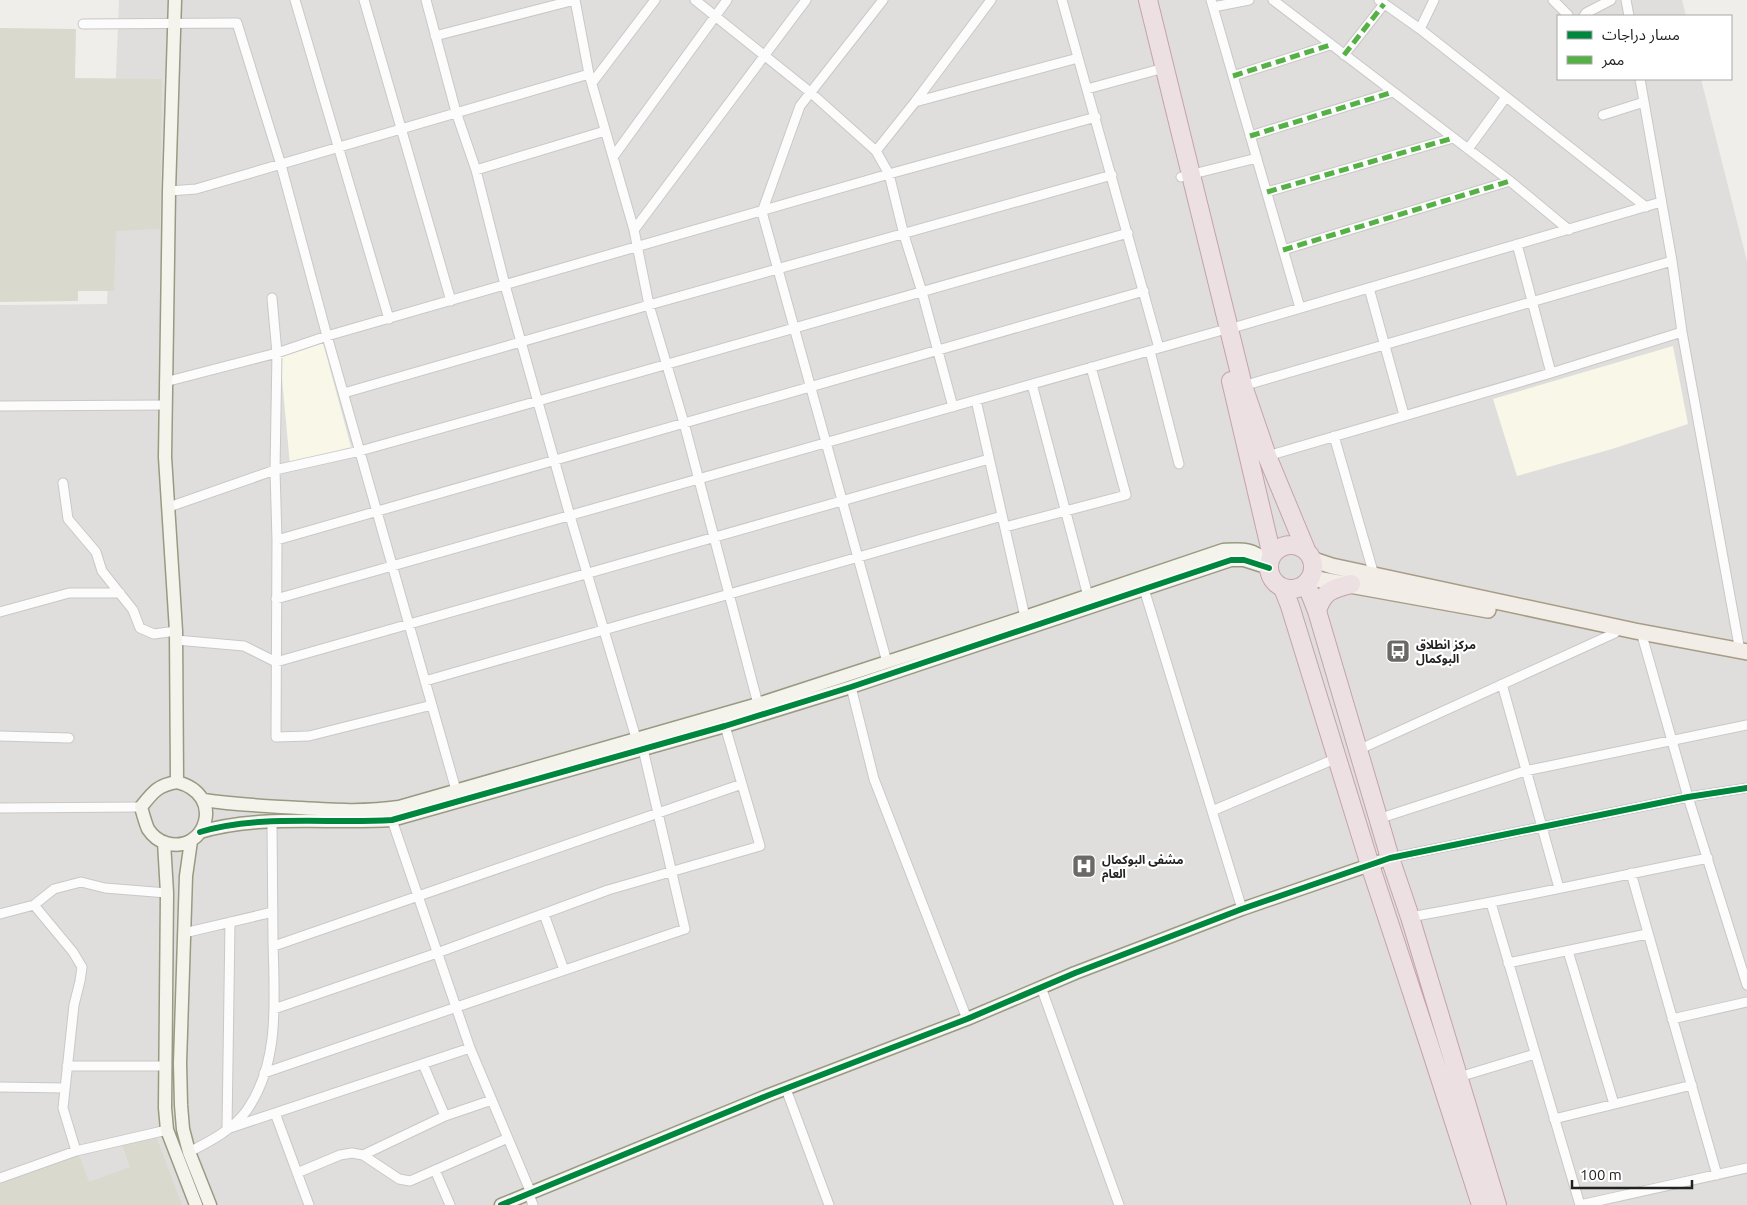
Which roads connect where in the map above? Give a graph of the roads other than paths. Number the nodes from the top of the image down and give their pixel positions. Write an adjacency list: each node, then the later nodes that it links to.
1 (175, 0): 28 (street)
2 (295, 0): 53 (street)
3 (364, 0): 49 (street)
4 (426, 0): 30 (street)
5 (575, 0): 30 (street); 36 (street)
6 (655, 0): 39 (street)
7 (695, 0): 26 (street)
8 (728, 0): 26 (street)
9 (806, 0): 33 (street)
10 (883, 0): 41 (street)
11 (991, 0): 44 (street)
12 (1062, 0): 34 (street)
13 (1136, 0): 35 (highway)
14 (1148, 0): 35 (highway)
15 (1249, 0): 22 (street)
16 (1273, 0): 31 (street)
17 (1434, 0): 29 (street)
18 (1553, 0): 23 (street)
19 (1611, 0): 24 (street)
20 (1626, 0): 25 (street)
21 (1381, 2): 29 (street); 32 (street)
22 (1212, 4): 37 (street)
23 (1568, 15)
24 (1585, 15)
25 (1629, 15)
26 (715, 16): 33 (street); 56 (street)
27 (84, 24): 28 (street)
28 (176, 24): 58 (street); 64 (street)
29 (1420, 30): 43 (street)
30 (435, 36): 46 (street)
31 (1330, 45): 32 (street); 37 (street)
32 (1344, 55): 42 (street)
33 (764, 56): 41 (street); 69 (street)
34 (1078, 58): 40 (street); 44 (street)
35 (1159, 69): 40 (street); 62 (highway)
36 (589, 74): 39 (street); 46 (street)
37 (1233, 76): 51 (street)
38 (1640, 80): 45 (street)
39 (592, 83): 50 (street)
40 (1087, 89): 48 (street)
41 (810, 92): 55 (street); 68 (street)
42 (1393, 92): 51 (street); 52 (street)
43 (1506, 97): 54 (street); 67 (street)
44 (915, 102): 55 (street)
45 (1644, 102): 47 (street); 66 (street)
46 (456, 112): 49 (street); 59 (street)
47 (1603, 114)
48 (1096, 117): 60 (street); 61 (street)
49 (402, 129): 53 (street); 83 (street)
50 (605, 131): 56 (street); 59 (street)
51 (1250, 136): 57 (street)
52 (1453, 138): 54 (street); 65 (street)
53 (339, 148): 58 (street); 87 (street)
54 (1468, 149): 63 (street)
55 (876, 151): 60 (street)
56 (613, 157): 69 (street)
57 (1256, 158): 62 (street); 65 (street)
58 (281, 165): 64 (street); 91 (street)
59 (476, 170): 78 (street)
60 (889, 174): 68 (street); 72 (street)
61 (1112, 175): 71 (street); 72 (street)
62 (1186, 176): 89 (highway)
63 (1510, 181): 70 (street); 75 (street)
64 (169, 191): 100 (street)
65 (1267, 192): 75 (street)
66 (1661, 202): 67 (street); 76 (street)
67 (1646, 207): 70 (street)
68 (762, 212): 74 (street); 77 (street)
69 (634, 230): 74 (street)
70 (1569, 230): 73 (street)
71 (1128, 232): 80 (street); 81 (street)
72 (904, 234): 77 (street); 81 (street)
73 (1516, 244): 79 (street); 84 (street)
74 (638, 247): 78 (street); 85 (street)
75 (1283, 250): 86 (street)
76 (1672, 261): 84 (street); 90 (street)
77 (778, 269): 85 (street); 88 (street)
78 (505, 285): 83 (street); 92 (street)
79 (1369, 288): 86 (street); 93 (street)
80 (1144, 291): 94 (street); 95 (street)
81 (922, 292): 88 (street); 95 (street)
82 (272, 298): 96 (street)
83 (451, 301): 87 (street)
84 (1532, 302): 93 (street); 99 (street)
85 (649, 305): 92 (street); 97 (street)
86 (1300, 308): 89 (street)
87 (389, 319): 91 (street)
88 (794, 328): 97 (street); 103 (street)
89 (1224, 330): 94 (street); 102 (highway); 117 (highway)
90 (1682, 332): 99 (street); 154 (street)
91 (326, 336): 96 (street); 104 (street)
92 (521, 342): 104 (street); 106 (street)
93 (1385, 345): 102 (street); 110 (street)
94 (1155, 349): 98 (street); 119 (street)
95 (938, 350): 103 (street); 109 (street)
96 (277, 352): 100 (street); 120 (street)
97 (667, 364): 106 (street); 111 (street)
98 (1092, 367): 101 (street); 126 (street)
99 (1551, 373): 110 (street)
100 (165, 382): 107 (street)
101 (1032, 384): 105 (street); 126 (street)
102 (1243, 386): 115 (highway)
103 (810, 387): 111 (street); 113 (street)
104 (344, 393): 114 (street)
105 (976, 400): 109 (street); 116 (street)
106 (538, 402): 114 (street); 118 (street)
107 (166, 405): 108 (street); 124 (street)
108 (0, 406)
109 (953, 407): 113 (street)
110 (1404, 415): 112 (street)
111 (684, 423): 118 (street); 121 (street)
112 (1334, 436): 115 (street); 138 (street)
113 (826, 443): 121 (street); 123 (street)
114 (360, 450): 120 (street); 125 (street)
115 (1267, 456): 117 (street); 132 (highway)
116 (989, 459): 123 (street); 128 (street)
117 (1249, 459): 134 (highway)
118 (554, 460): 125 (street); 127 (street)
119 (1180, 464)
120 (275, 470): 124 (street); 131 (street)
121 (699, 479): 127 (street); 130 (street)
122 (63, 483): 142 (street)
123 (842, 500): 130 (street); 133 (street)
124 (169, 507): 152 (street)
125 (377, 511): 131 (street); 135 (street)
126 (1064, 511): 129 (street); 144 (street)
127 (570, 516): 135 (street); 136 (street)
128 (1002, 516): 129 (street); 133 (street)
129 (1005, 526): 148 (street)
130 (714, 537): 136 (street); 143 (street)
131 (277, 540): 145 (street)
132 (1308, 555): 134 (highway); 137 (highway); 138 (main road)
133 (858, 557): 143 (street); 156 (street)
134 (1270, 562): 140 (highway); 141 (street); 144 (street)
135 (392, 566): 145 (street); 149 (street)
136 (586, 573): 149 (street); 150 (street)
137 (1309, 580): 139 (main road); 140 (highway); 146 (highway)
138 (1382, 581): 139 (main road); 151 (main road); 153 (main road)
139 (1351, 584): 146 (highway)
140 (1283, 588): 170 (highway)
141 (1144, 589): 159 (street); 180 (street)
142 (120, 593): 147 (street); 152 (street)
143 (729, 594): 150 (street); 160 (street)
144 (1088, 596): 148 (street)
145 (276, 599): 155 (street)
146 (1317, 610): 169 (highway)
147 (0, 612)
148 (1026, 618): 156 (street)
149 (409, 624): 155 (street); 157 (street)
150 (603, 630): 157 (street); 166 (street)
151 (1615, 633): 153 (main road); 158 (street)
152 (176, 636): 155 (street); 172 (street)
153 (1638, 636): 154 (main road); 167 (street)
154 (1738, 650)
155 (276, 662): 161 (street)
156 (887, 662): 160 (street)
157 (425, 681): 161 (street)
158 (1502, 684): 169 (street); 171 (street)
159 (851, 687): 163 (street); 216 (street)
160 (758, 704): 166 (street)
161 (432, 705): 175 (street)
162 (1747, 725): 167 (street)
163 (725, 726): 168 (street); 173 (street)
164 (0, 736): 165 (street)
165 (69, 738)
166 (636, 738): 175 (street)
167 (1672, 741): 171 (street); 176 (street)
168 (643, 749): 181 (street); 183 (street)
169 (1358, 750): 182 (highway)
170 (1337, 758): 180 (street); 190 (highway)
171 (1525, 771): 182 (street); 185 (street)
172 (178, 782): 177 (street); 178 (street)
173 (742, 784): 181 (street); 191 (street)
174 (1747, 788): 176 (street)
175 (456, 790): 177 (street)
176 (1688, 797): 185 (street); 189 (street)
177 (204, 800): 186 (street)
178 (141, 807): 179 (street); 187 (street)
179 (0, 808)
180 (1212, 811): 198 (street)
181 (658, 813): 191 (street); 195 (street)
182 (1378, 819): 188 (highway)
183 (392, 820): 184 (street); 195 (street)
184 (272, 822): 186 (street); 199 (street)
185 (1542, 827): 188 (street); 193 (street)
186 (196, 836): 187 (street); 204 (street)
187 (164, 842): 194 (street)
188 (1390, 858): 190 (street); 202 (highway)
189 (1708, 858): 192 (street); 211 (street)
190 (1370, 865): 198 (street); 254 (highway)
191 (672, 871): 201 (street); 210 (street)
192 (1631, 873): 193 (street); 205 (street)
193 (1559, 888): 196 (street)
194 (167, 893): 197 (street); 222 (street)
195 (418, 896): 206 (street); 208 (street)
196 (1491, 903): 202 (street); 209 (street)
197 (34, 905): 200 (street); 221 (street)
198 (1242, 909): 212 (street)
199 (273, 912): 203 (street); 206 (street)
200 (0, 914)
201 (544, 914): 208 (street); 210 (street)
202 (1410, 917): 224 (highway)
203 (230, 922): 204 (street); 234 (street)
204 (184, 933): 238 (street)
205 (1647, 934): 207 (street); 217 (street)
206 (274, 946): 215 (street)
207 (1568, 951): 209 (street); 230 (street)
208 (437, 954): 214 (street); 215 (street)
209 (1508, 962): 219 (street)
210 (564, 970): 214 (street)
211 (1747, 985)
212 (1041, 987): 216 (street); 253 (street)
213 (1747, 1002): 217 (street)
214 (456, 1008): 218 (street); 223 (street)
215 (274, 1009): 223 (street)
216 (967, 1019): 228 (street)
217 (1672, 1019): 225 (street)
218 (470, 1048): 220 (street); 229 (street)
219 (1535, 1054): 224 (street); 233 (street)
220 (423, 1064): 231 (street); 232 (street)
221 (67, 1066): 222 (street); 227 (street)
222 (166, 1066): 235 (street)
223 (264, 1073): 234 (street)
224 (1459, 1076): 255 (highway)
225 (1692, 1085): 230 (street); 243 (street)
226 (0, 1088): 227 (street)
227 (65, 1088): 237 (street)
228 (786, 1089): 245 (street); 252 (street)
229 (492, 1100): 232 (street); 236 (street)
230 (1614, 1104): 233 (street)
231 (275, 1113): 234 (street); 242 (street)
232 (444, 1116): 239 (street)
233 (1554, 1118): 256 (street)
234 (227, 1129): 238 (street)
235 (167, 1130): 237 (street); 247 (street)
236 (508, 1138): 241 (street); 245 (street)
237 (76, 1151): 244 (street)
238 (189, 1152): 248 (street)
239 (363, 1155): 241 (street); 242 (street)
240 (1747, 1168): 243 (street)
241 (435, 1170): 250 (street)
242 (297, 1173): 249 (street)
243 (1716, 1175): 246 (street)
244 (0, 1178)
245 (531, 1197): 251 (street)
246 (1622, 1200): 256 (street)
247 (196, 1205)
248 (210, 1205)
249 (309, 1205)
250 (450, 1205)
251 (501, 1205)
252 (829, 1205)
253 (1119, 1205)
254 (1480, 1205)
255 (1497, 1205)
256 (1580, 1205)

